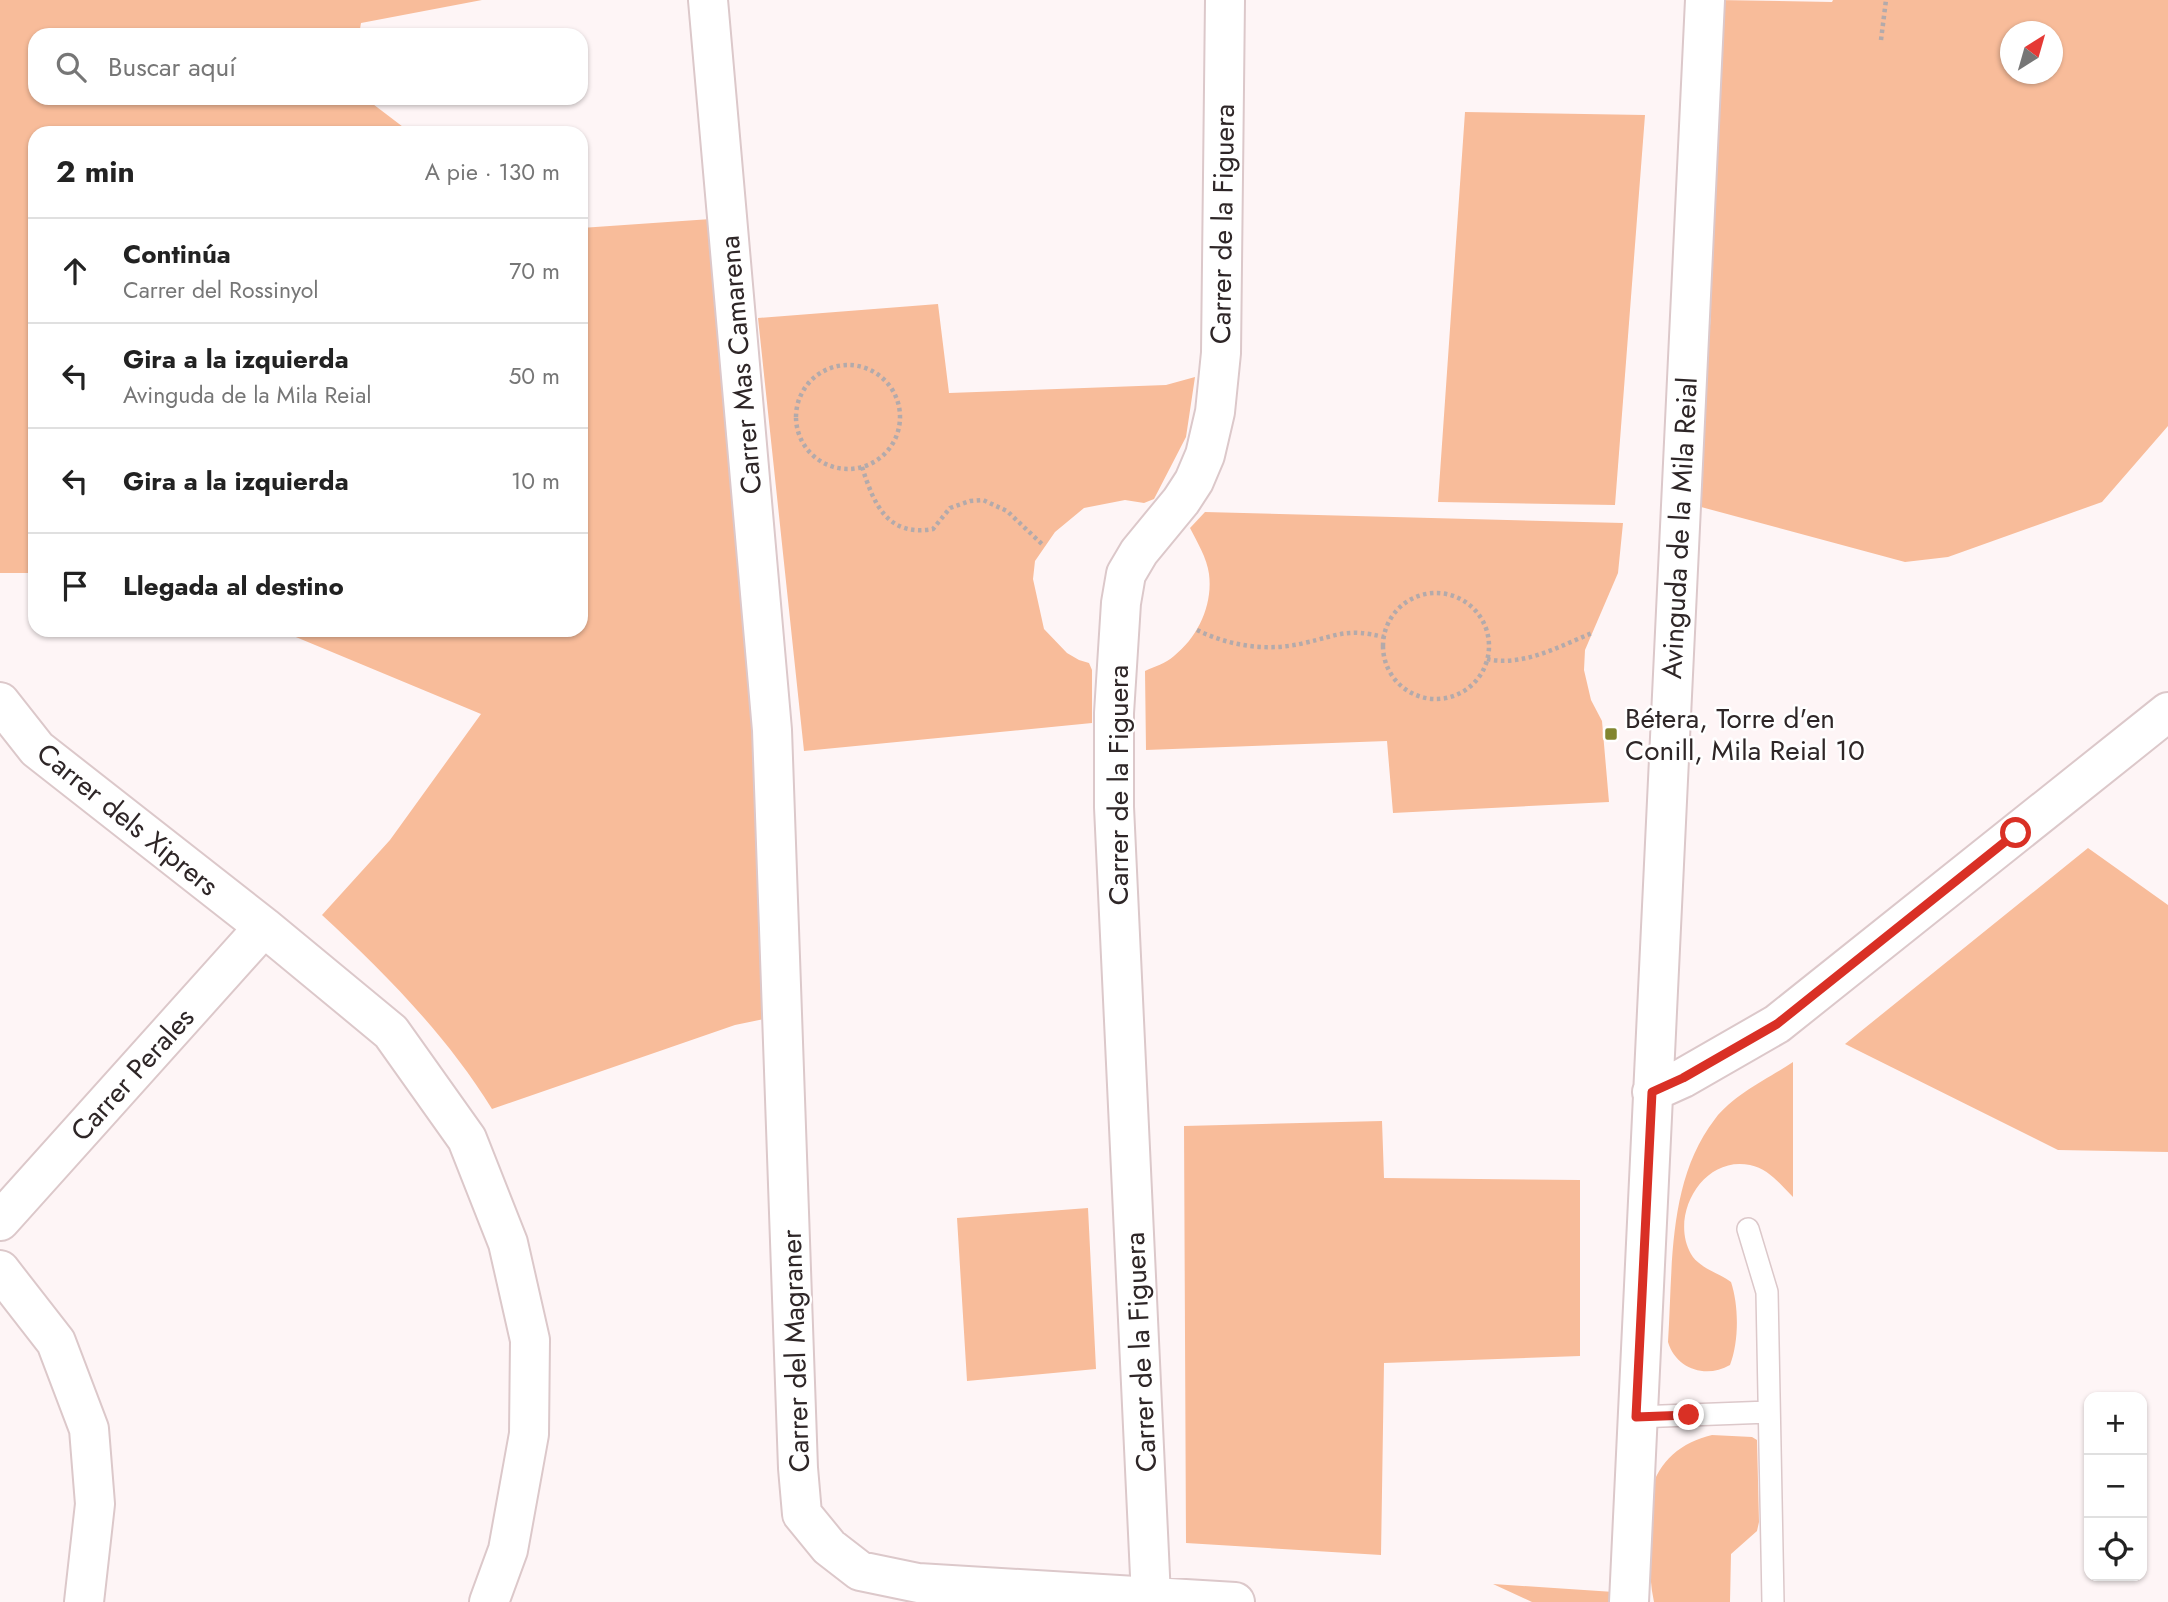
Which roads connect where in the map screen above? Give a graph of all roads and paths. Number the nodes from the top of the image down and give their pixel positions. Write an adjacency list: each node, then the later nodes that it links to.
1 (708, 0): 14 (street, Carrer Mas Camarena)
2 (1225, 0): 22 (street, Carrer de la Figuera)
3 (1704, 0): 16 (street, Avinguda de la Mila Reial)
4 (1886, 0): 5 (path)
5 (1881, 40)
6 (862, 467): 6 (path); 7 (path)
7 (1044, 546)
8 (1197, 629): 10 (path)
9 (1592, 633): 11 (path)
10 (1384, 636): 11 (path); 11 (path)
11 (1487, 659)
12 (0, 702): 15 (street, Carrer dels Xiprers)
13 (2168, 712): 16 (street)
14 (772, 730): 22 (street, Carrer del Magraner)
15 (264, 927): 17 (street, Carrer Perales); 24 (street, Carrer dels Xiprers)
16 (1652, 1092): 21 (street, Avinguda de la Mila Reial)
17 (0, 1221)
18 (1748, 1229): 20 (lane)
19 (0, 1270): 23 (street)
20 (1769, 1412): 21 (lane); 27 (lane)
21 (1636, 1417): 26 (street, Avinguda de la Mila Reial)
22 (1151, 1597): 25 (street, Carrer del Magraner)
23 (84, 1602)
24 (489, 1602)
25 (1236, 1602)
26 (1629, 1602)
27 (1773, 1602)

